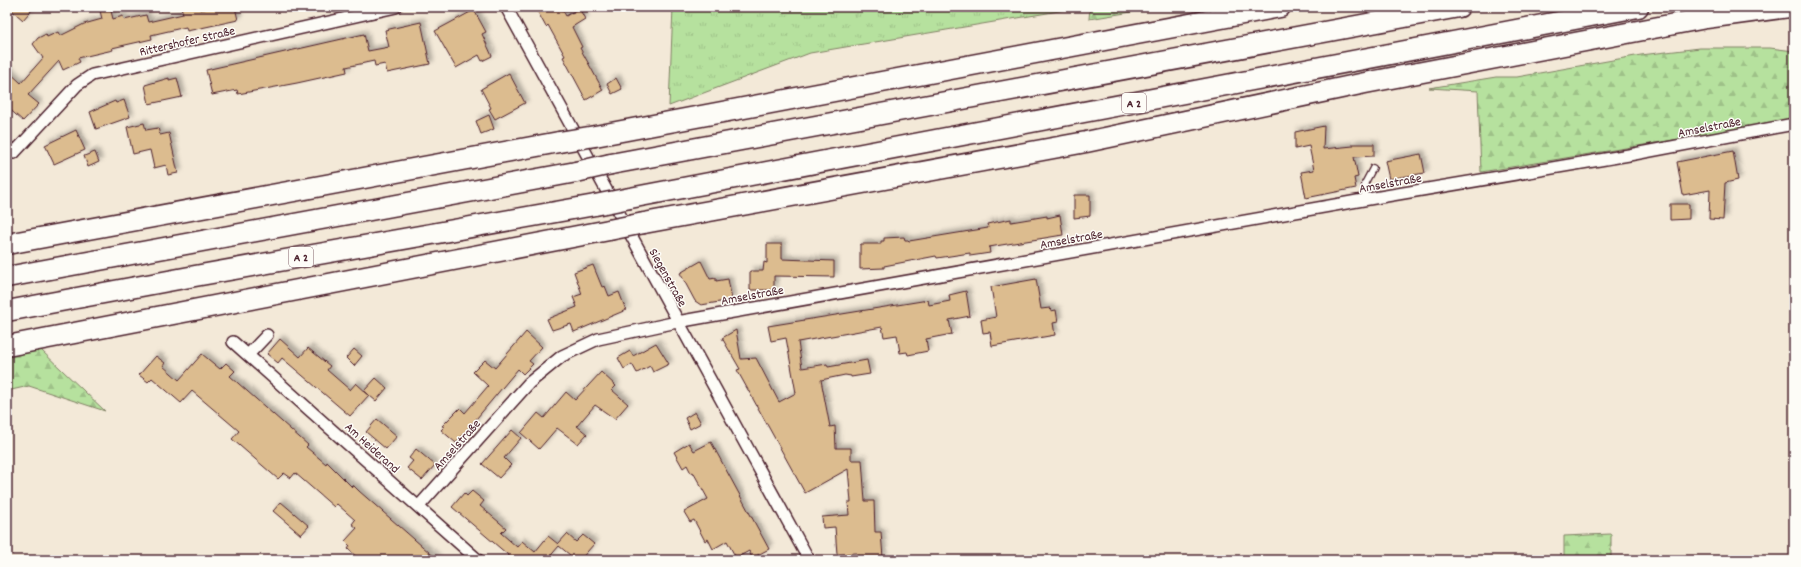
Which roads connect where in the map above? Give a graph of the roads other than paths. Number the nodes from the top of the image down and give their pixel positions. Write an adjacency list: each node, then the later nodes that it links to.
1 (396, 7): 8 (street, Rittershofer Straße)
2 (506, 7): 14 (street, Siegenstraße)
3 (1280, 7): 11 (highway, bridge)
4 (1459, 7): 12 (highway, bridge)
5 (1638, 7): 13 (highway, A 2, bridge)
6 (1788, 9): 17 (highway, bridge)
7 (1794, 124): 10 (street, Amselstraße)
8 (11, 149)
9 (1373, 168): 10 (lane)
10 (1364, 200): 14 (street, Amselstraße)
11 (7, 244)
12 (7, 277)
13 (7, 311)
14 (677, 322): 19 (street, Amselstraße); 21 (street, Siegenstraße)
15 (267, 335): 18 (street)
16 (233, 342): 18 (street, Am Heiderand)
17 (7, 346)
18 (248, 355): 19 (street, Am Heiderand)
19 (419, 506): 20 (street, Am Heiderand)
20 (478, 560)
21 (808, 560)

